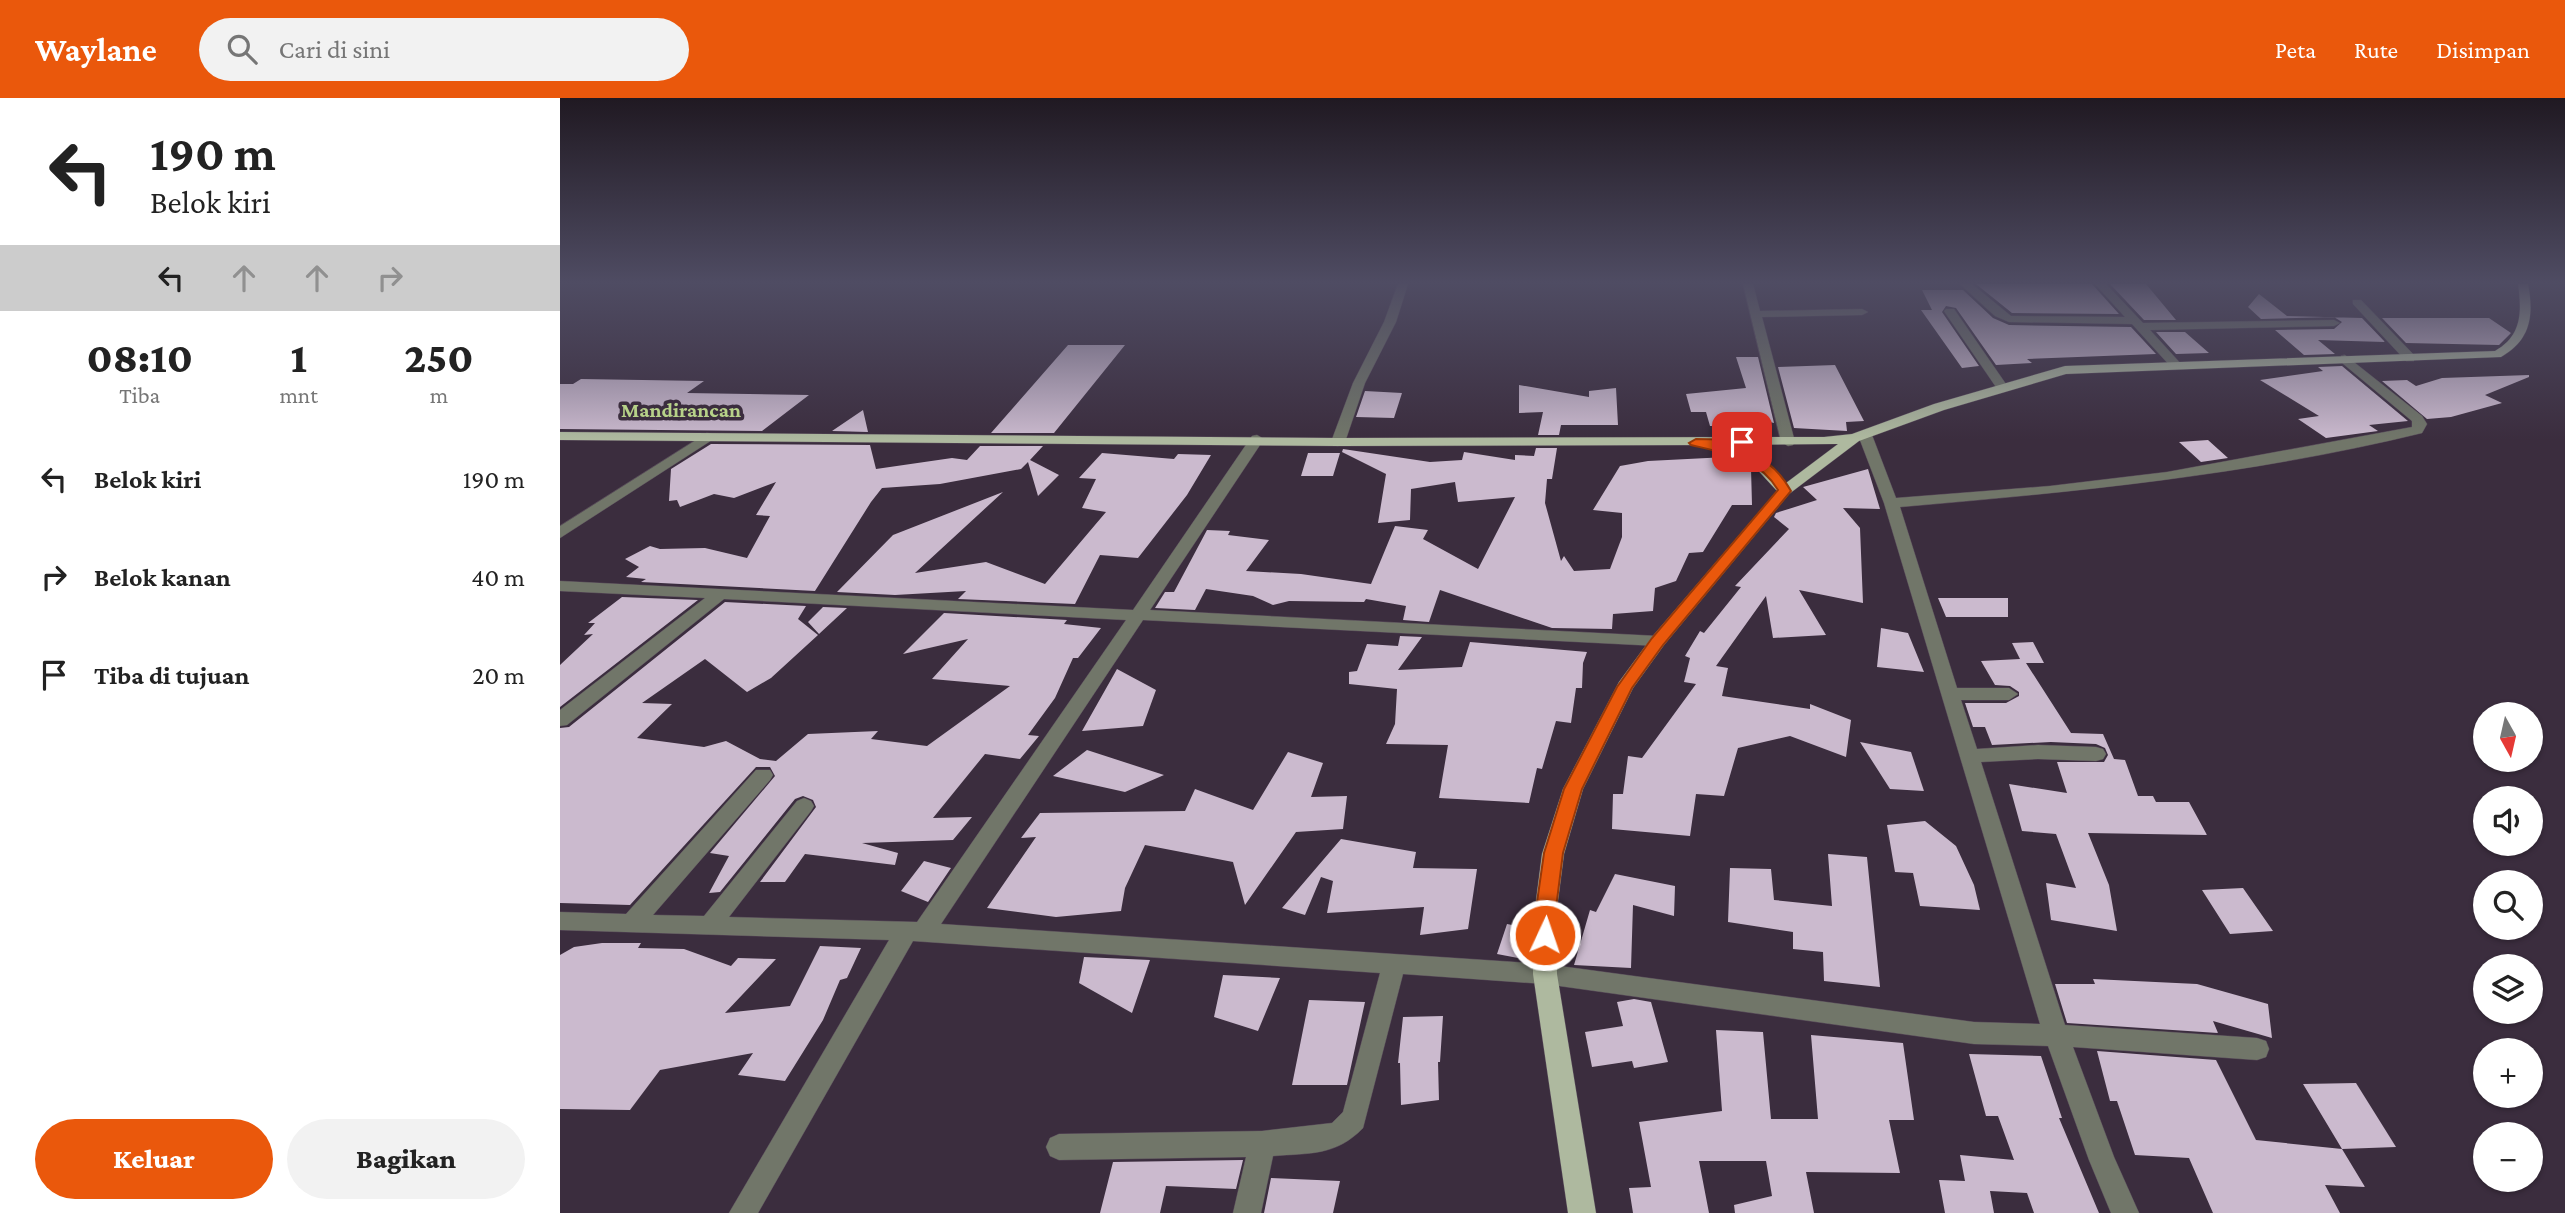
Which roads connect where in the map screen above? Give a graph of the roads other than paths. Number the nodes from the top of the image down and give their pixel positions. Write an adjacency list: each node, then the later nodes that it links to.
1 (1383, 336): 15 (street)
2 (1760, 336): 16 (street)
3 (1966, 336): 10 (street)
4 (2148, 336): 9 (street)
5 (2389, 336): 7 (street)
6 (2521, 336): 7 (main road)
7 (2410, 358): 8 (main road)
8 (2345, 359): 9 (main road); 19 (street)
9 (2176, 365): 10 (main road)
10 (2001, 387): 13 (main road)
11 (560, 436): 12 (main road)
12 (707, 437): 14 (main road); 20 (street)
13 (1859, 437): 16 (main road); 18 (main road); 19 (street)
14 (1257, 439): 15 (main road); 23 (street)
15 (1338, 442): 17 (main road)
16 (1788, 442): 17 (main road)
17 (1696, 443): 18 (main road)
18 (1784, 491): 24 (main road)
19 (1891, 503): 25 (street)
20 (560, 533)
21 (560, 586): 22 (street)
22 (722, 593): 23 (street); 27 (street)
23 (1138, 616): 24 (street); 35 (street)
24 (1658, 641): 37 (main road)
25 (1949, 694): 26 (street); 29 (street)
26 (2009, 694)
27 (560, 720)
28 (2096, 754): 29 (street)
29 (1969, 756): 38 (street)
30 (763, 775): 33 (street)
31 (804, 806): 34 (street)
32 (560, 921): 33 (street)
33 (631, 925): 34 (street)
34 (708, 927): 35 (street)
35 (915, 932): 36 (street); 42 (street)
36 (1394, 964): 37 (street); 40 (street)
37 (1545, 974): 38 (street); 44 (main road)
38 (2056, 1035): 39 (street); 45 (street)
39 (2257, 1049)
40 (1262, 1144): 41 (street); 43 (street)
41 (1059, 1147)
42 (743, 1213)
43 (1247, 1213)
44 (1582, 1213)
45 (2125, 1213)

